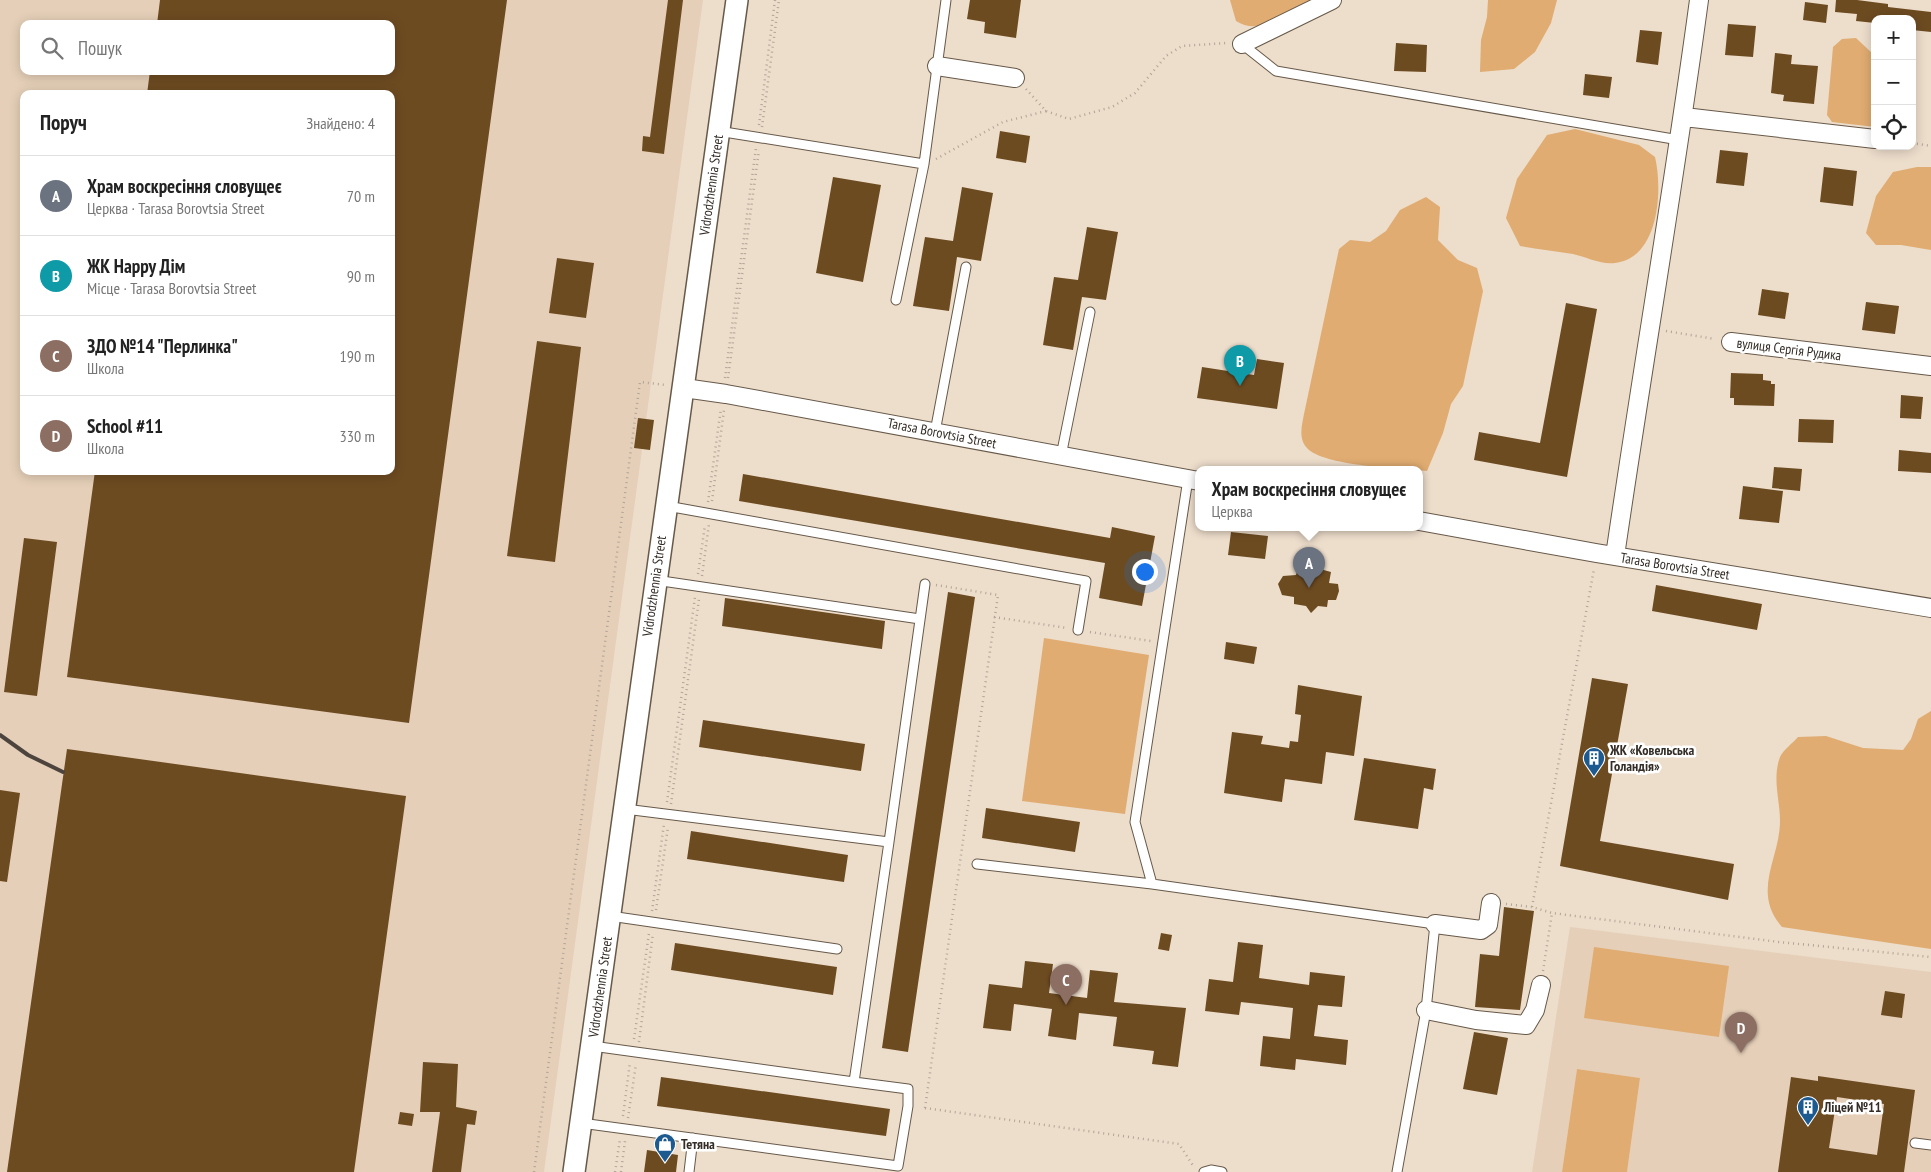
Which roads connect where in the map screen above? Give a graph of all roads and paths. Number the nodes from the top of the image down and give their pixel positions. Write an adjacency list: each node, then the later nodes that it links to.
1 (737, 0): 10 (street, Vidrodzhennia Street)
2 (946, 0): 6 (lane)
3 (1332, 0): 5 (street)
4 (1699, 0): 9 (street)
5 (1242, 44): 8 (path); 12 (lane)
6 (937, 66): 7 (street); 15 (lane)
7 (1015, 78): 8 (path)
8 (1046, 111): 15 (path)
9 (1684, 117): 11 (street); 12 (street)
10 (718, 131): 15 (lane); 22 (street, Vidrodzhennia Street)
11 (1871, 139)
12 (1679, 140): 19 (street)
13 (1916, 144): 14 (path)
14 (1931, 146)
15 (924, 164): 17 (lane)
16 (966, 267): 23 (lane)
17 (896, 300)
18 (1090, 312): 24 (lane)
19 (1648, 328): 20 (path, вулиця Сергія Рудика); 29 (street)
20 (1731, 342): 21 (street, вулиця Сергія Рудика)
21 (1931, 366)
22 (684, 388): 23 (street, Tarasa Borovtsia Street); 26 (street, Vidrodzhennia Street); 56 (path)
23 (935, 432): 24 (street, Tarasa Borovtsia Street)
24 (1062, 456): 25 (street, Tarasa Borovtsia Street)
25 (1193, 480): 38 (lane)
26 (665, 506): 30 (street, Vidrodzhennia Street); 34 (lane)
27 (1423, 522): 28 (street, Tarasa Borovtsia Street)
28 (1596, 553): 29 (street, Tarasa Borovtsia Street); 40 (path)
29 (1615, 556): 32 (street, Tarasa Borovtsia Street)
30 (655, 580): 33 (lane); 35 (street, Vidrodzhennia Street)
31 (925, 584): 33 (lane); 51 (path)
32 (1931, 608)
33 (920, 619): 36 (lane)
34 (1078, 630)
35 (625, 809): 36 (lane); 42 (street, Vidrodzhennia Street)
36 (889, 842): 49 (lane)
37 (977, 864): 38 (lane)
38 (1152, 884): 43 (lane)
39 (1491, 903): 40 (path); 43 (street)
40 (1532, 907): 41 (path)
41 (1552, 913): 45 (path); 46 (path)
42 (610, 916): 44 (lane); 48 (street, Vidrodzhennia Street)
43 (1434, 924): 47 (lane)
44 (837, 949)
45 (1931, 956)
46 (1541, 985): 47 (street)
47 (1426, 1010): 62 (lane)
48 (592, 1046): 49 (lane); 52 (street, Vidrodzhennia Street)
49 (854, 1082): 50 (lane)
50 (908, 1106): 51 (path); 53 (lane)
51 (925, 1108): 59 (path)
52 (581, 1123): 53 (lane); 57 (street, Vidrodzhennia Street)
53 (693, 1138): 58 (lane)
54 (1915, 1143): 55 (lane)
55 (1931, 1145)
56 (534, 1172)
57 (574, 1172)
58 (689, 1172)
59 (1197, 1172)
60 (1204, 1172): 61 (lane)
61 (1222, 1172)
62 (1397, 1172)

